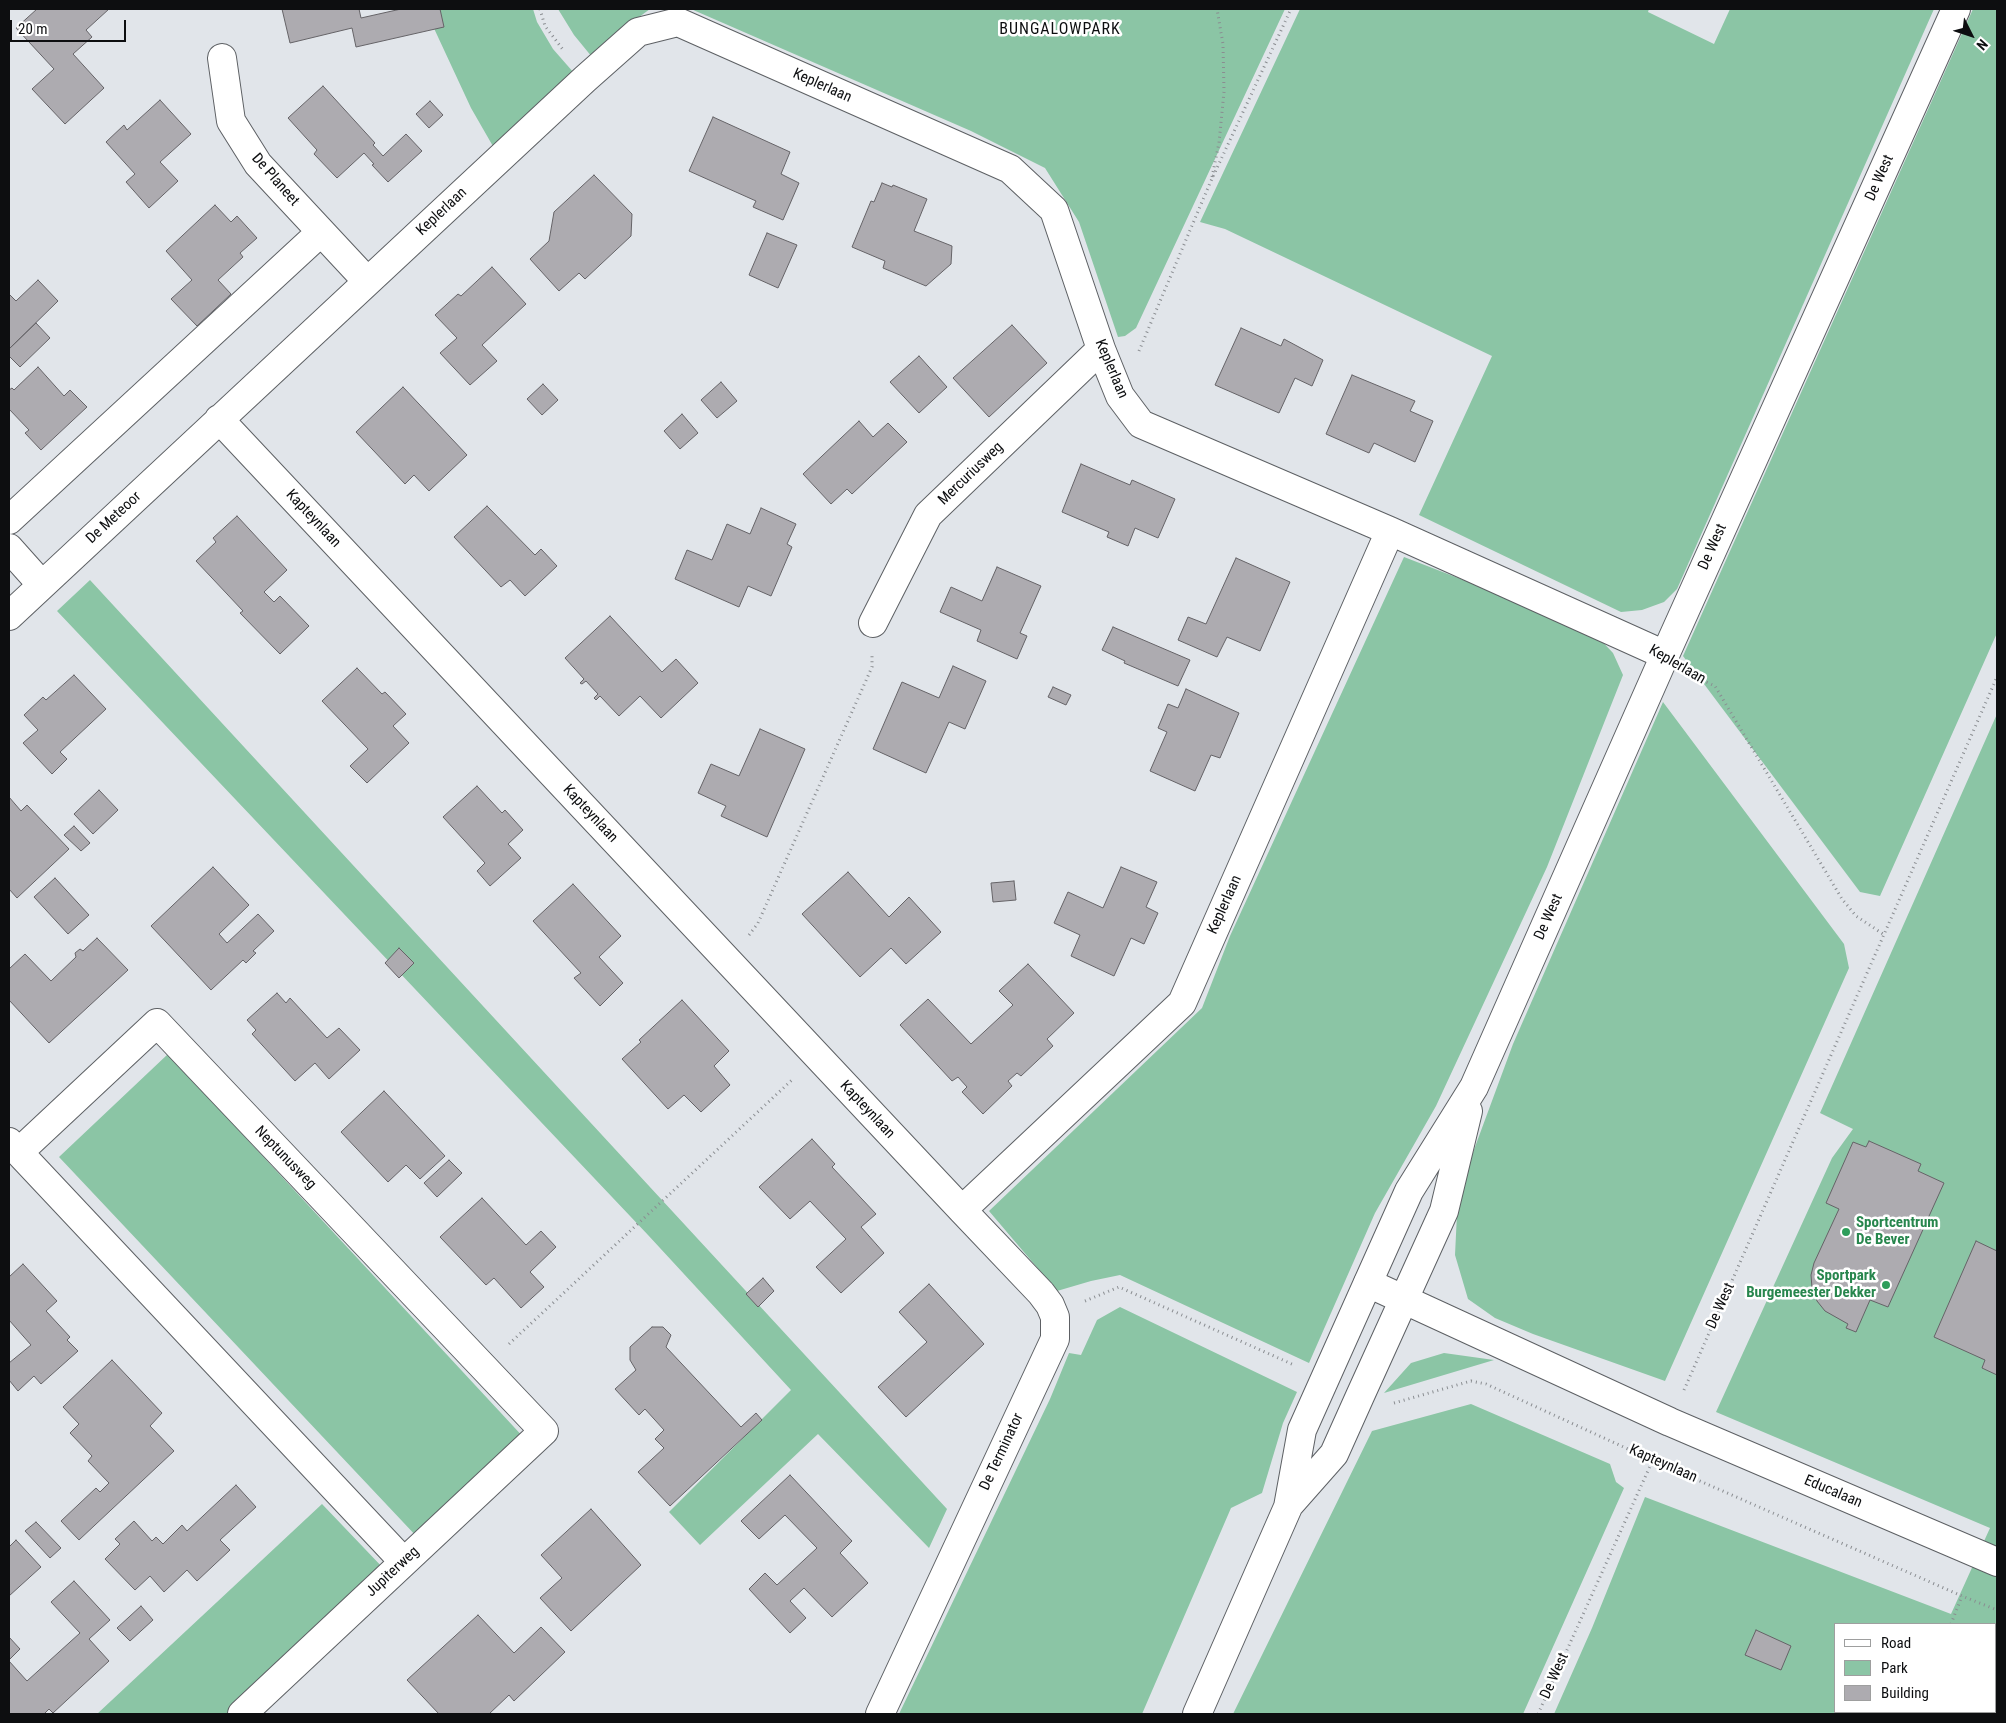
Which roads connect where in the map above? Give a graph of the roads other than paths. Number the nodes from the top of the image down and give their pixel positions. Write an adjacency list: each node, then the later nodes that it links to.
1 (1956, 9): 13 (street, De West)
2 (222, 58): 3 (street, De Planeet)
3 (321, 232): 4 (street, De Planeet); 7 (street)
4 (367, 281): 5 (street, Keplerlaan); 6 (street, Keplerlaan)
5 (1102, 350): 8 (street, Keplerlaan); 12 (street, Mercuriusweg)
6 (219, 419): 10 (street, De Meteoor); 16 (street, Kapteynlaan)
7 (9, 520)
8 (1390, 531): 13 (street, Keplerlaan); 16 (street, Keplerlaan)
9 (9, 548): 10 (street)
10 (42, 585): 11 (street, De Meteoor)
11 (9, 616)
12 (874, 623)
13 (1665, 655): 14 (street, De West)
14 (1474, 1087): 17 (street, De West); 18 (street, De West)
15 (14, 1147): 19 (street, Neptunusweg); 21 (street, Neptunusweg)
16 (962, 1210): 24 (street, De Terminator)
17 (1368, 1283): 18 (street); 20 (street, De West)
18 (1403, 1301): 20 (street, De West); 22 (street, Educalaan)
19 (544, 1431): 21 (street, Jupiterweg)
20 (1288, 1507): 25 (street, De West)
21 (404, 1562): 23 (street, Jupiterweg)
22 (1997, 1562)
23 (242, 1714)
24 (880, 1714)
25 (1197, 1714)

